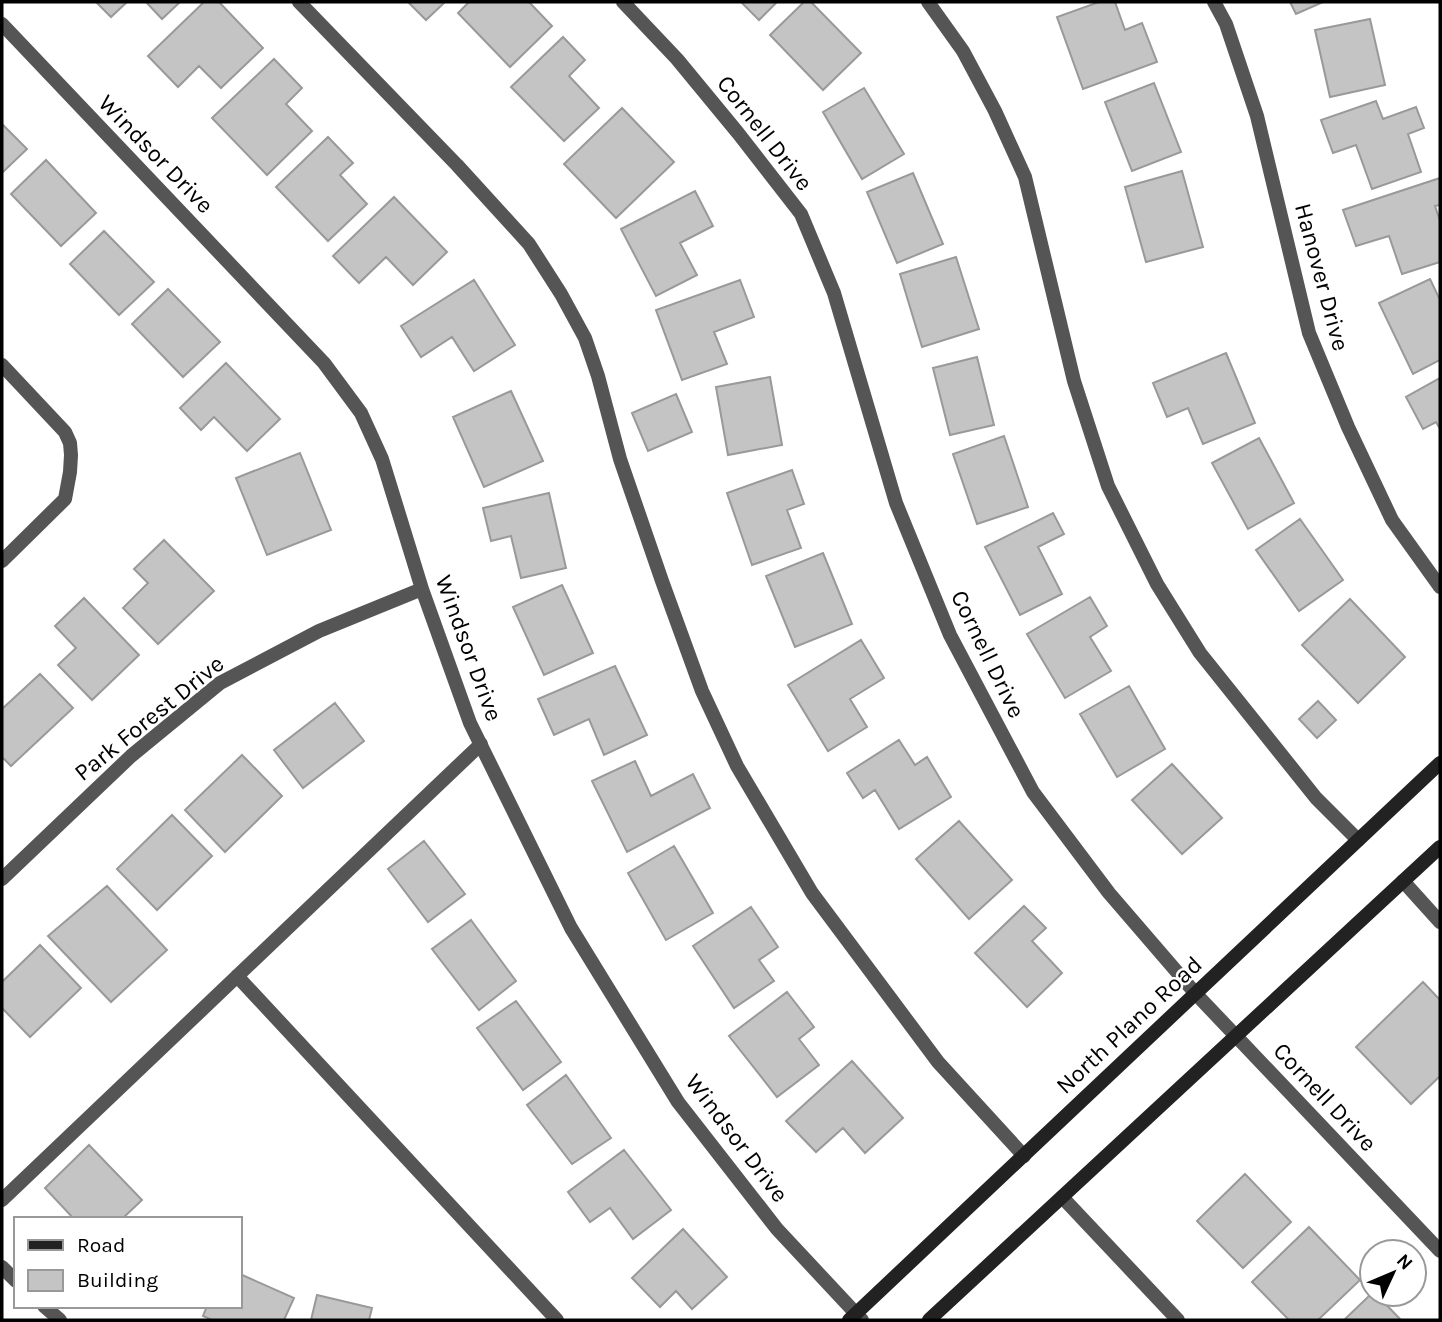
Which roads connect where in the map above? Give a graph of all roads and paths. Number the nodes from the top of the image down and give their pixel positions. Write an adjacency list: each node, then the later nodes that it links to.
1 (299, 2): 20 (street)
2 (623, 2): 18 (street, Cornell Drive)
3 (928, 2): 12 (street)
4 (1214, 2): 8 (street, Hanover Drive)
5 (2, 24): 9 (street, Windsor Drive)
6 (2, 365): 7 (street)
7 (2, 561)
8 (1440, 587)
9 (422, 589): 10 (street, Windsor Drive); 14 (street, Park Forest Drive)
10 (481, 744): 17 (street); 25 (street, Windsor Drive)
11 (1440, 763): 12 (main road, North Plano Road)
12 (1358, 840): 18 (main road, North Plano Road)
13 (1440, 847): 15 (main road)
14 (2, 878)
15 (1403, 881): 16 (street); 19 (main road)
16 (1440, 922)
17 (237, 976): 22 (street); 27 (street)
18 (1196, 994): 19 (street, Cornell Drive); 20 (main road, North Plano Road)
19 (1236, 1036): 21 (main road); 23 (street, Cornell Drive)
20 (1024, 1156): 25 (main road, North Plano Road)
21 (1062, 1197): 28 (main road); 29 (street)
22 (2, 1200)
23 (1440, 1251)
24 (46, 1308): 26 (street)
25 (855, 1318)
26 (60, 1320)
27 (557, 1320)
28 (929, 1320)
29 (1178, 1320)

